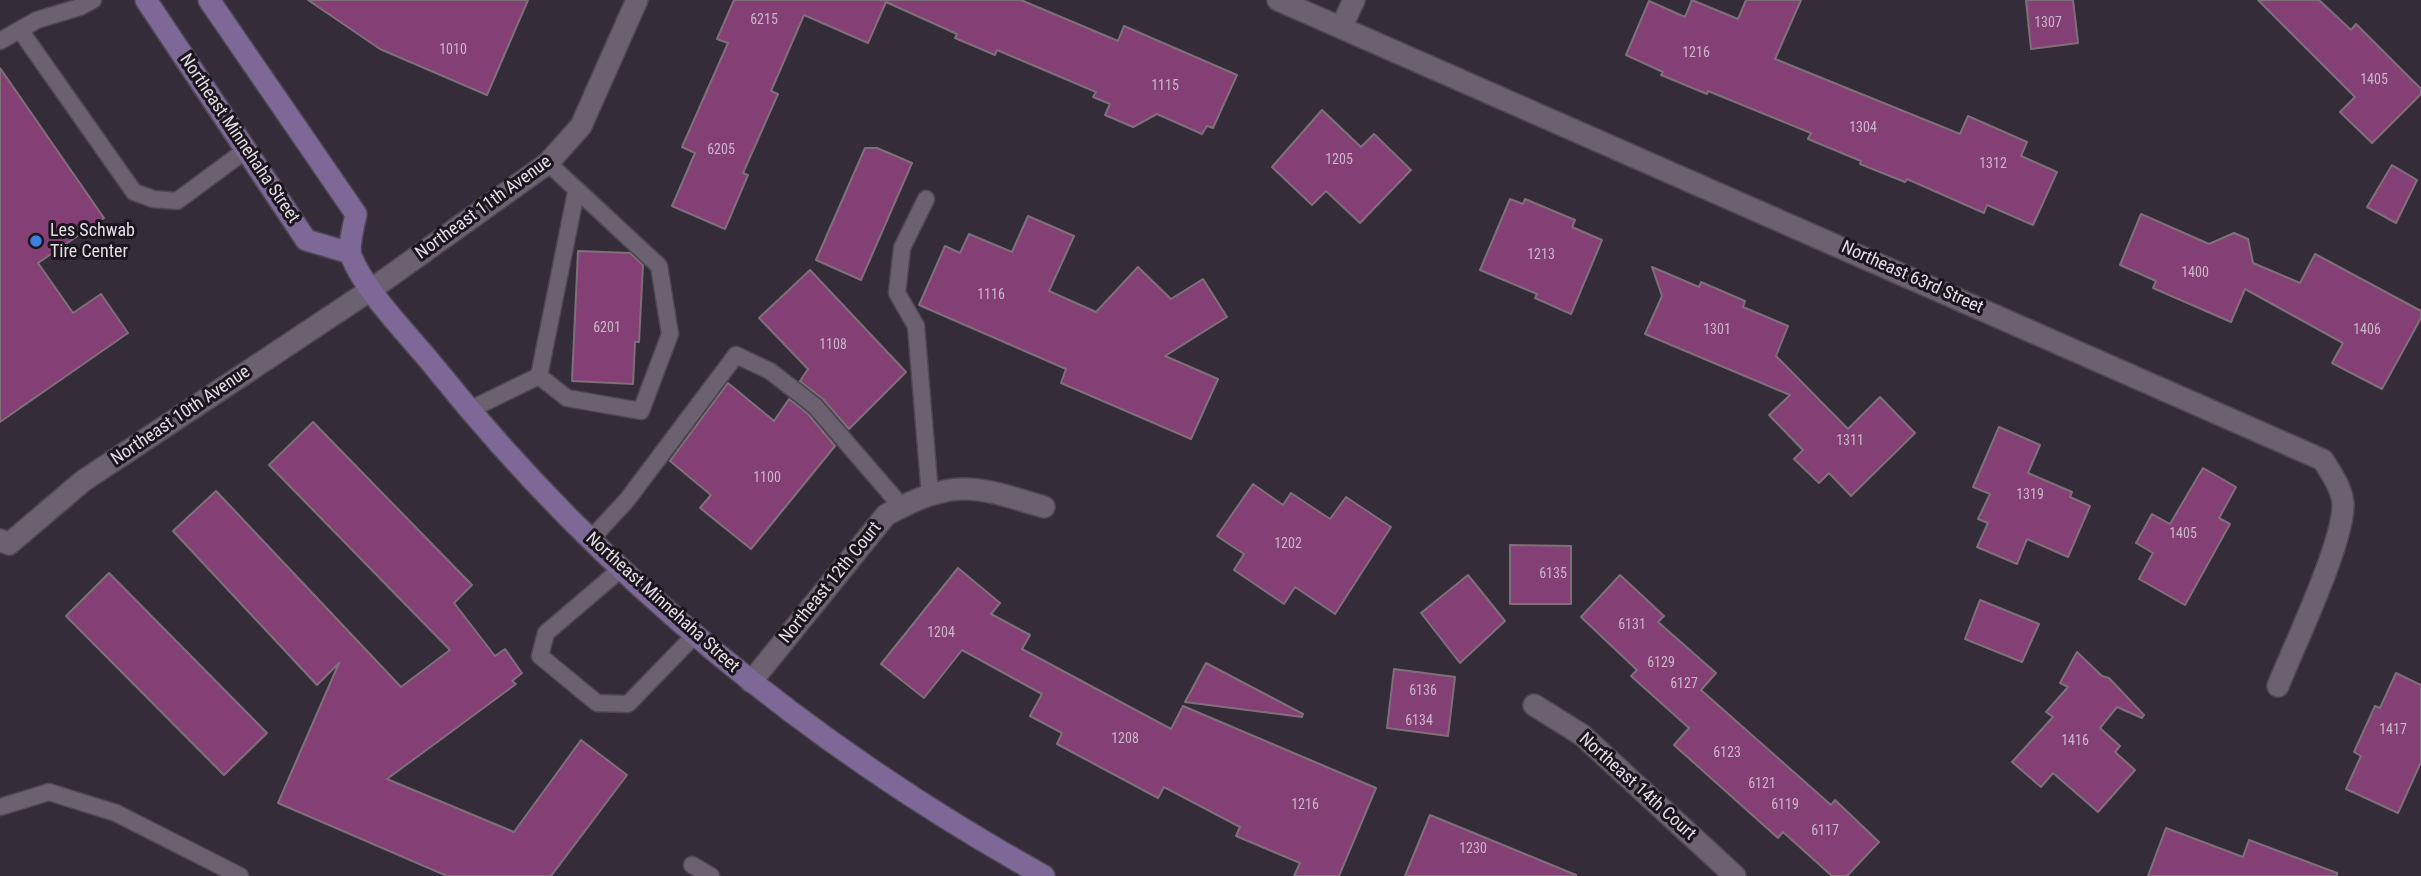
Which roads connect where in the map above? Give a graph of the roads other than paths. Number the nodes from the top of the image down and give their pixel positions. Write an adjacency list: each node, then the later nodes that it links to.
1 (93, 0): 8 (lane)
2 (146, 0): 10 (main road, Northeast Minnehaha Street)
3 (209, 0): 14 (main road)
4 (637, 0): 11 (street, Northeast 11th Avenue)
5 (1278, 0): 7 (street, Northeast 63rd Street)
6 (1354, 0): 7 (street)
7 (1342, 26): 26 (street, Northeast 63rd Street)
8 (20, 30): 9 (lane); 10 (lane)
9 (0, 41)
10 (246, 150): 14 (main road, Northeast Minnehaha Street)
11 (548, 163): 12 (lane); 15 (street, Northeast 11th Avenue)
12 (576, 192): 16 (lane); 16 (lane)
13 (926, 199): 18 (lane)
14 (350, 253): 15 (main road, Northeast Minnehaha Street)
15 (372, 289): 17 (main road, Northeast Minnehaha Street); 22 (street, Northeast 10th Avenue)
16 (539, 376): 17 (lane)
17 (469, 410): 21 (main road, Northeast Minnehaha Street)
18 (930, 495): 19 (street, Northeast 12th Court); 20 (street, Northeast 12th Court)
19 (902, 507): 21 (lane); 25 (street, Northeast 12th Court)
20 (1044, 507)
21 (590, 540): 23 (main road, Northeast Minnehaha Street)
22 (3, 546)
23 (621, 569): 24 (main road, Northeast Minnehaha Street); 24 (lane)
24 (695, 635): 25 (main road, Northeast Minnehaha Street)
25 (751, 682): 32 (main road, Northeast Minnehaha Street)
26 (2278, 686)
27 (1534, 705): 33 (street, Northeast 14th Court)
28 (0, 807): 30 (lane)
29 (692, 865): 31 (lane)
30 (240, 876)
31 (710, 876)
32 (1044, 876)
33 (1735, 876)

